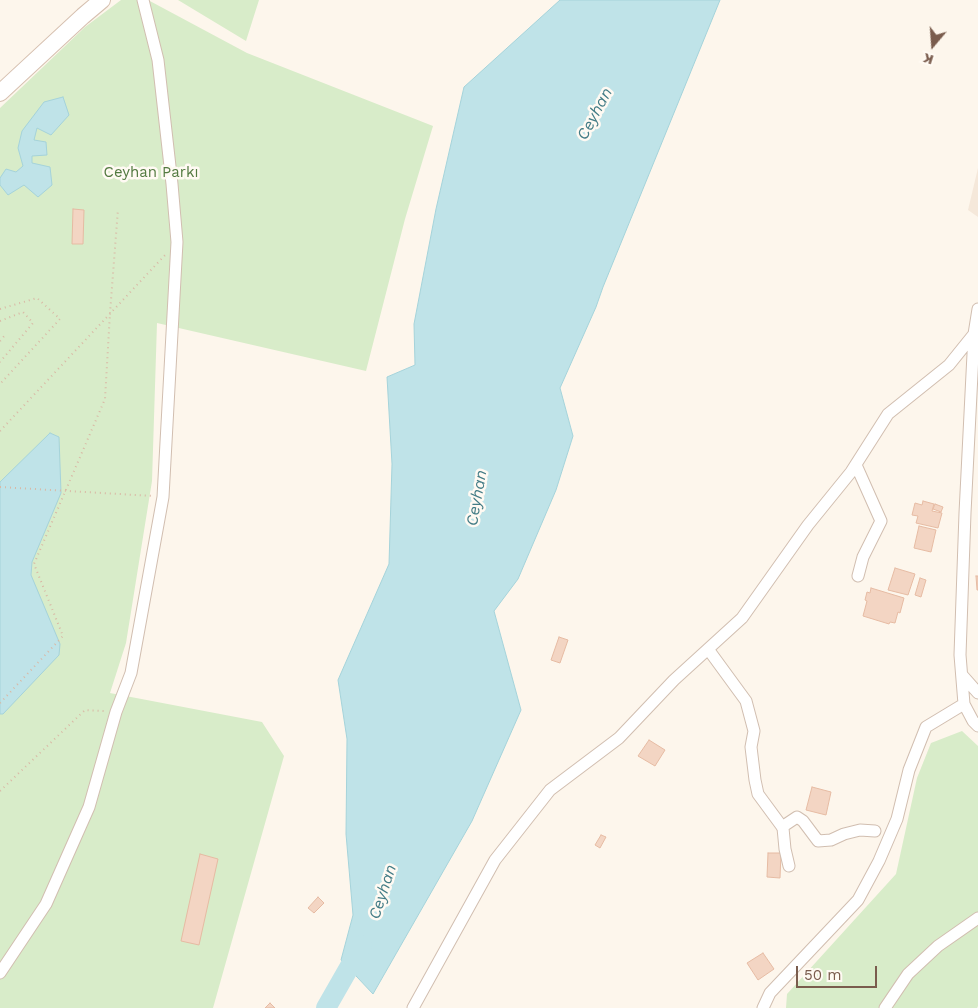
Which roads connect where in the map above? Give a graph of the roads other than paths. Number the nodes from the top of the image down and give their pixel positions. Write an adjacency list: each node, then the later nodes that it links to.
1 (102, 0): 3 (street)
2 (143, 0): 17 (street)
3 (0, 92)
4 (978, 310): 5 (street)
5 (974, 334): 6 (street); 9 (street)
6 (856, 465): 7 (street); 8 (street)
7 (858, 576)
8 (708, 649): 13 (street); 18 (street)
9 (962, 676): 10 (street); 11 (street)
10 (978, 693)
11 (964, 704): 12 (street); 19 (street)
12 (978, 726)
13 (782, 827): 14 (street); 15 (street)
14 (874, 831)
15 (789, 866)
16 (978, 918): 20 (street)
17 (0, 973)
18 (413, 1008)
19 (763, 1008)
20 (885, 1008)

